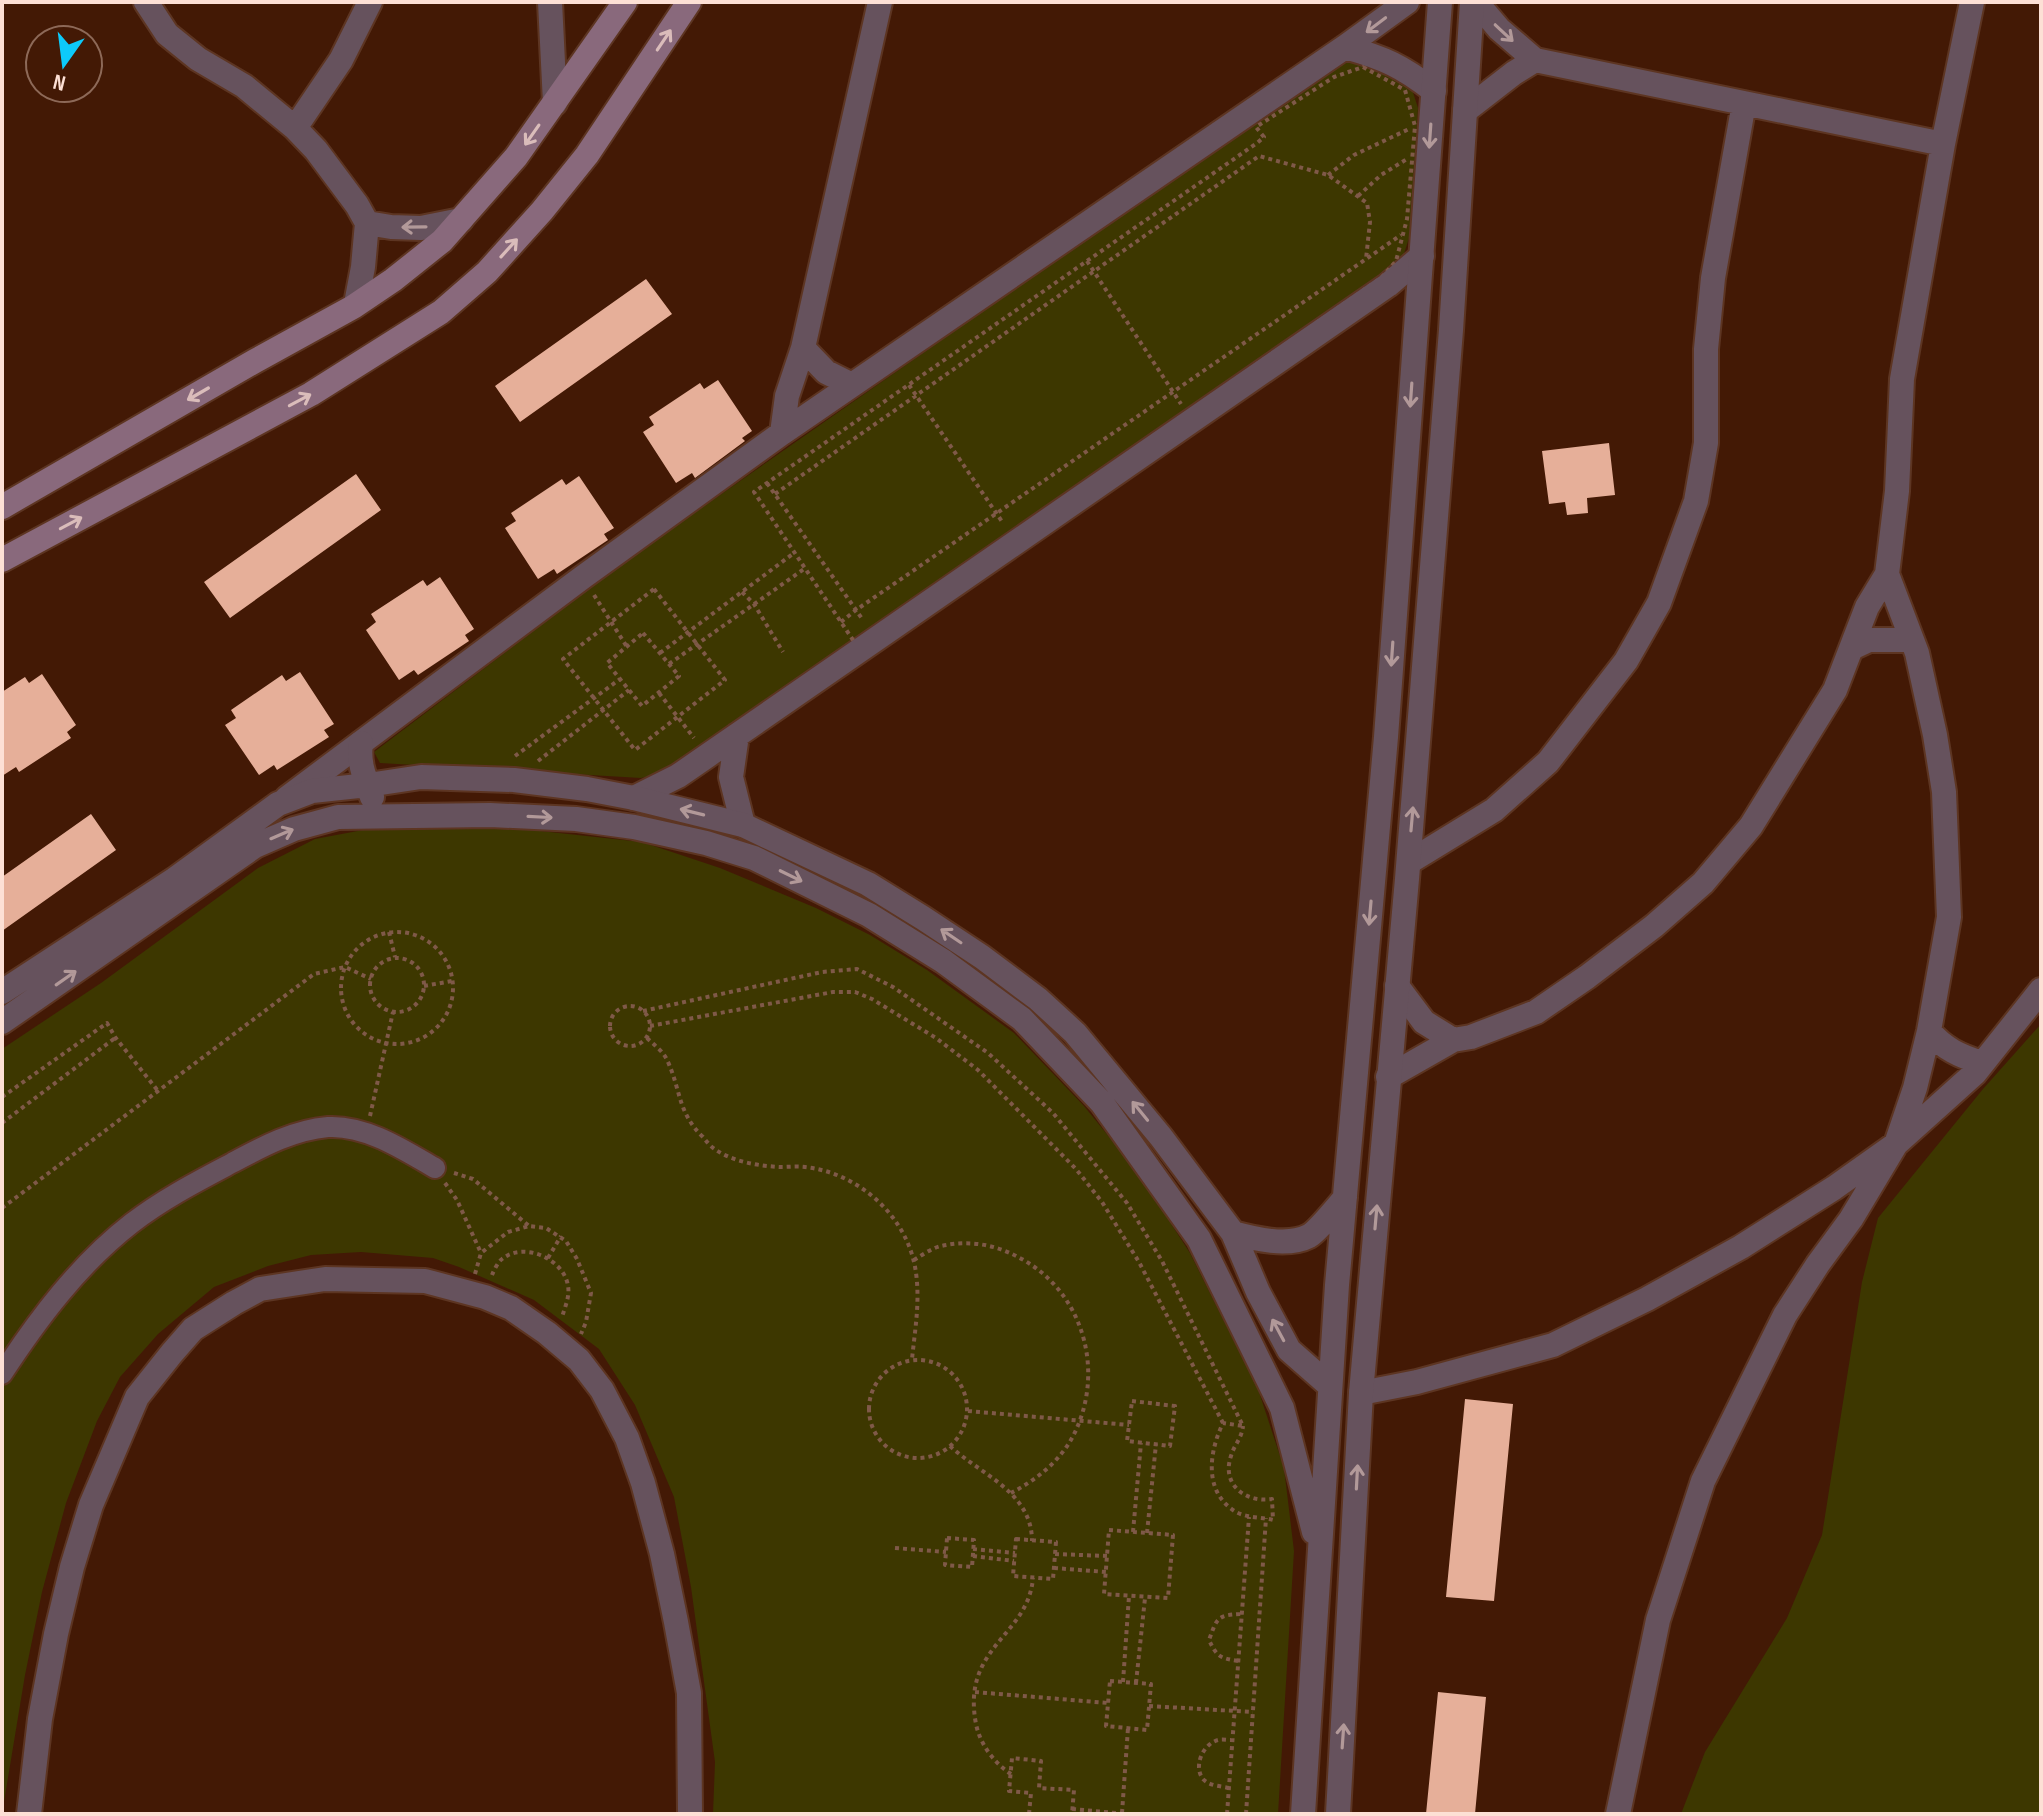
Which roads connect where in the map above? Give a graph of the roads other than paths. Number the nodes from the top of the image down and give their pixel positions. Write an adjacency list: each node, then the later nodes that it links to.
1 (146, 2): 17 (street)
2 (370, 2): 17 (street)
3 (550, 2): 14 (street)
4 (625, 2): 14 (main road)
5 (689, 2): 27 (main road, one-way to 5)
6 (880, 2): 23 (street)
7 (1407, 2): 11 (street, one-way to 11)
8 (1440, 2): 13 (street)
9 (1474, 2): 12 (street, one-way to 12); 16 (street)
10 (1972, 2): 18 (street)
11 (1345, 47): 13 (street); 24 (street)
12 (1535, 60): 15 (street); 16 (street)
13 (1434, 91): 21 (street, one-way to 21)
14 (555, 103): 19 (main road, one-way to 19)
15 (1744, 103): 18 (street); 38 (street)
16 (1465, 111): 38 (street, one-way to 16)
17 (295, 128): 20 (street)
18 (1943, 144): 28 (street)
19 (461, 220): 20 (street, one-way to 20); 22 (main road)
20 (367, 223): 22 (street)
21 (1422, 256): 31 (street); 49 (street, one-way to 49)
22 (356, 304): 26 (main road, one-way to 26)
23 (803, 348): 24 (street); 25 (street)
24 (852, 385): 25 (street)
25 (782, 433): 32 (street)
26 (2, 507)
27 (2, 560)
28 (1887, 574): 29 (street); 30 (street)
29 (1912, 640): 30 (street); 43 (street)
30 (1852, 648): 44 (street)
31 (737, 735): 34 (street); 37 (street)
32 (361, 743): 33 (street); 35 (street)
33 (368, 785): 34 (street); 35 (street); 36 (street)
34 (634, 798): 37 (street, one-way to 34)
35 (278, 804): 41 (street)
36 (381, 817): 42 (street, one-way to 36); 54 (street, one-way to 54)
37 (743, 825): 50 (street, one-way to 37)
38 (1409, 862): 39 (street)
39 (1397, 986): 44 (street); 46 (street)
40 (2041, 990): 45 (street)
41 (2, 992)
42 (2, 1022)
43 (1929, 1031): 45 (street); 47 (street)
44 (1453, 1040): 46 (street)
45 (1982, 1063): 47 (street)
46 (1388, 1077): 53 (street, one-way to 46)
47 (1896, 1144): 53 (street); 59 (street)
48 (435, 1168): 51 (street)
49 (1345, 1198): 50 (street); 52 (street)
50 (1233, 1233): 52 (street, one-way to 50)
51 (2, 1374)
52 (1330, 1386): 54 (street)
53 (1361, 1393): 58 (street, one-way to 53)
54 (1320, 1551): 57 (street)
55 (29, 1814): 56 (street)
56 (690, 1814)
57 (1303, 1814)
58 (1338, 1814)
59 (1618, 1814)

